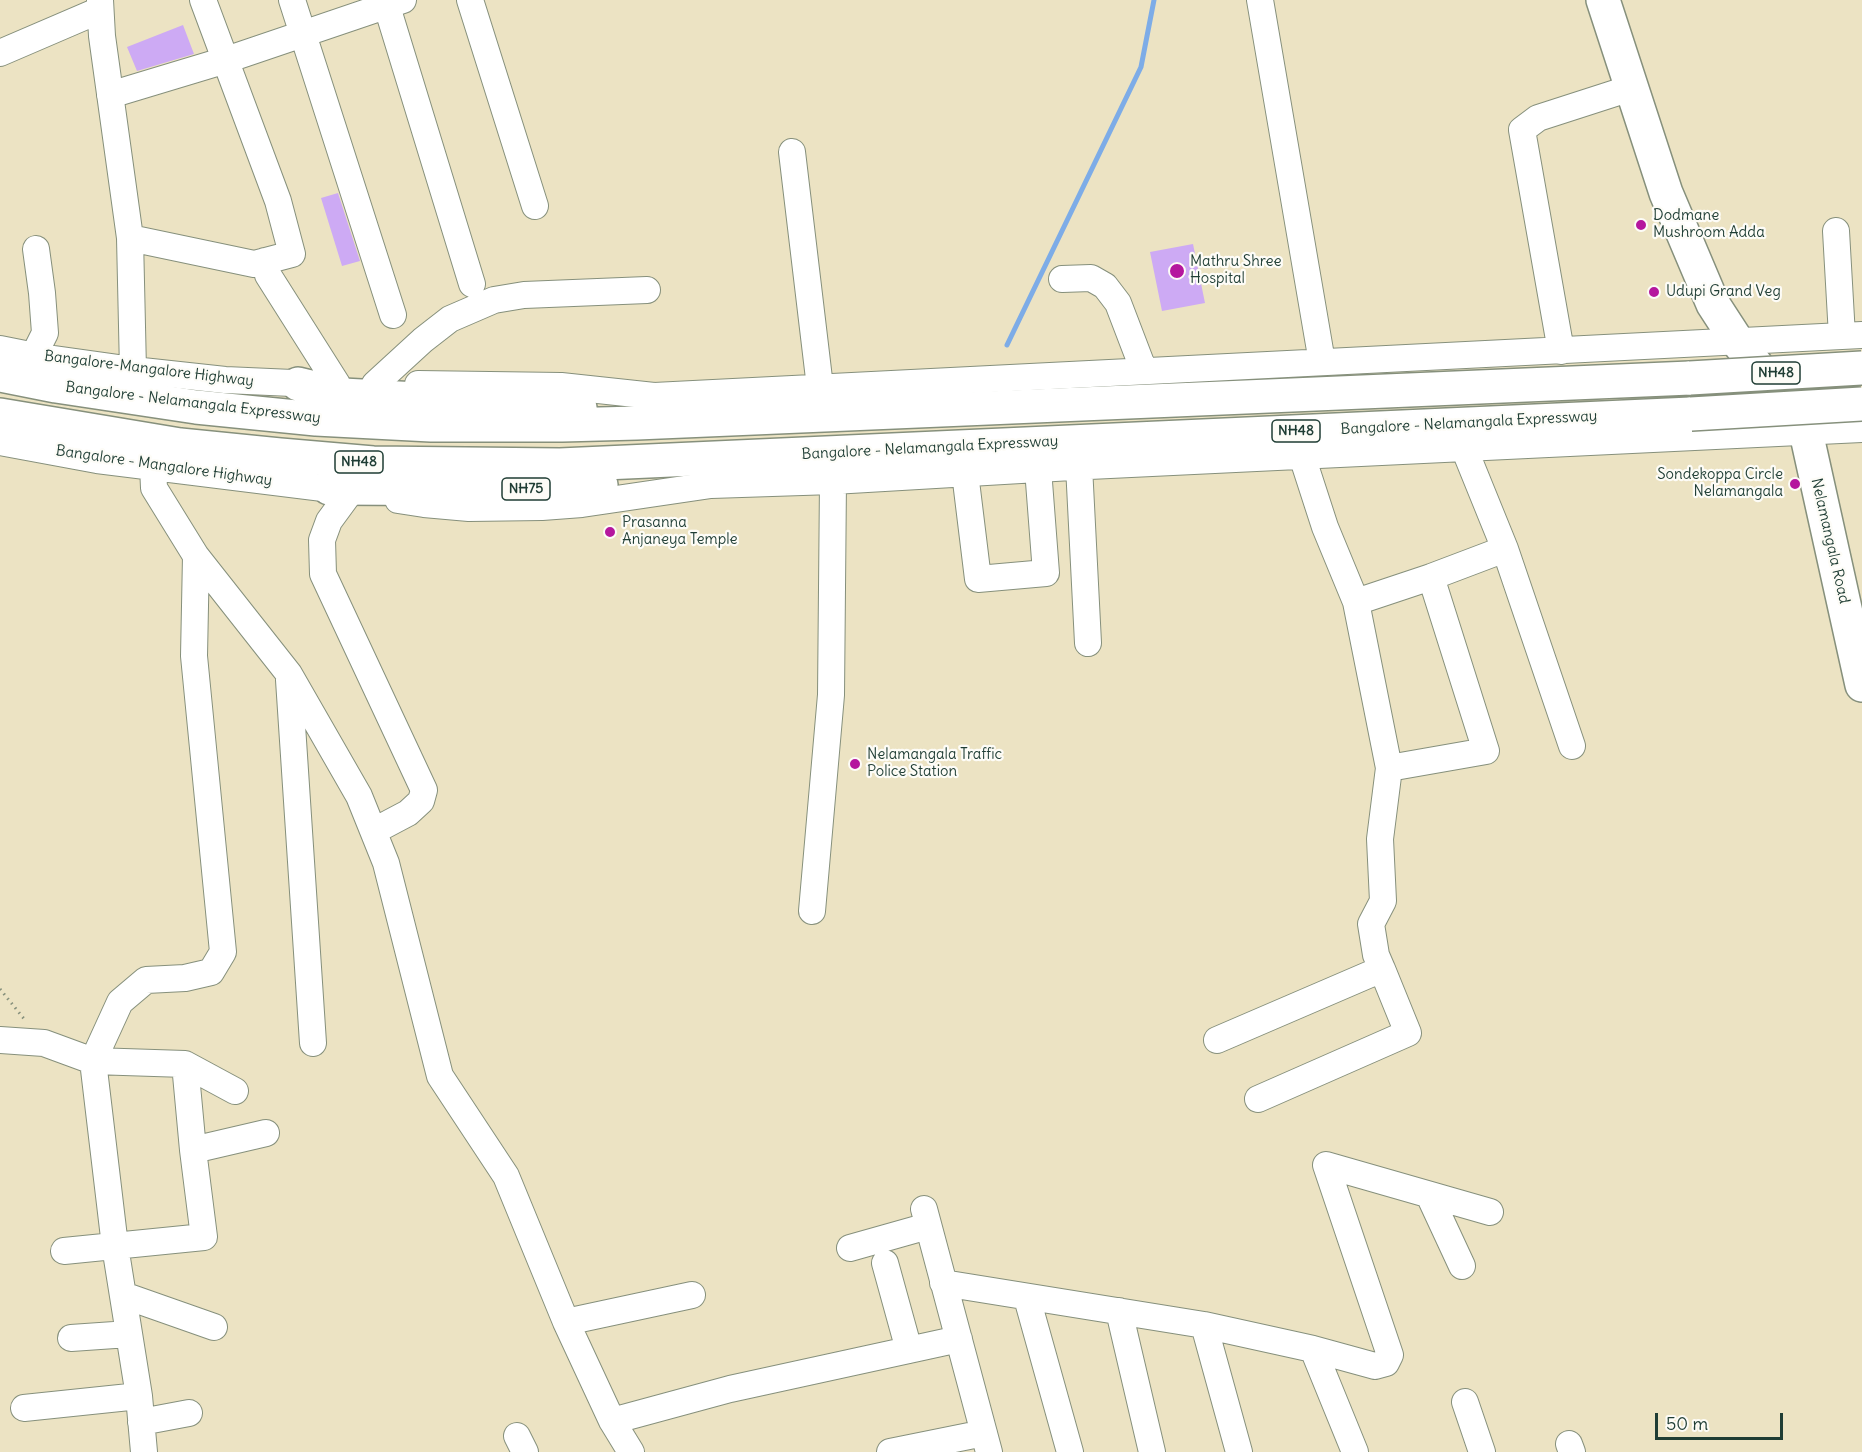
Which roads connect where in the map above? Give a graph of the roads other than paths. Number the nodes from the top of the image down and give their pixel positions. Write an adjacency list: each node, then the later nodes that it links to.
1 (203, 0): 10 (street)
2 (292, 0): 8 (street)
3 (470, 0): 14 (street)
4 (1260, 0): 28 (street)
5 (1603, 0): 11 (main road)
6 (392, 2): 8 (street); 20 (street)
7 (100, 5): 9 (street); 12 (street)
8 (301, 33): 10 (street); 22 (street)
9 (0, 53)
10 (226, 60): 12 (street); 18 (street)
11 (1632, 88): 24 (main road); 26 (street)
12 (110, 95): 16 (street)
13 (792, 152): 36 (street)
14 (536, 206)
15 (1836, 231): 23 (street)
16 (130, 238): 18 (street); 30 (street)
17 (36, 249): 27 (street)
18 (265, 261): 34 (street)
19 (1062, 279): 31 (street)
20 (472, 284)
21 (647, 290): 35 (street)
22 (393, 315)
23 (1852, 336): 24 (street, Bangalore-Mangalore Highway)
24 (1737, 341): 26 (street, Bangalore-Mangalore Highway); 41 (main road)
25 (0, 348): 27 (street, Bangalore-Mangalore Highway)
26 (1561, 351): 28 (street, Bangalore-Mangalore Highway)
27 (34, 355): 30 (street, Bangalore-Mangalore Highway)
28 (1322, 362): 31 (street, Bangalore-Mangalore Highway)
29 (1862, 368): 39 (main road, Bangalore - Nelamangala Expressway / NH48, bridge)
30 (133, 370): 33 (street, Bangalore-Mangalore Highway)
31 (1144, 371): 36 (street, Bangalore-Mangalore Highway)
32 (0, 375): 39 (main road, Bangalore - Nelamangala Expressway / NH48)
33 (298, 384): 34 (street, Bangalore-Mangalore Highway); 39 (main road)
34 (338, 384): 35 (street, Bangalore-Mangalore Highway)
35 (375, 384): 36 (street, Bangalore-Mangalore Highway)
36 (820, 387)
37 (1862, 404): 45 (main road, Bangalore - Nelamangala Expressway / NH48, bridge)
38 (0, 415): 45 (main road, Bangalore - Nelamangala Expressway / NH48)
39 (637, 423)
40 (1862, 429): 41 (street, Bangalore - Mangalore Highway)
41 (1806, 432): 43 (street, Bangalore - Mangalore Highway); 58 (main road, Nelamangala Road)
42 (0, 441): 46 (street, Bangalore - Mangalore Highway / NH75)
43 (1464, 448): 44 (street, Bangalore - Mangalore Highway); 52 (street)
44 (1302, 456): 47 (street, Bangalore - Mangalore Highway); 55 (street)
45 (720, 459): 51 (main road, NH75)
46 (153, 466): 51 (street, Bangalore - Mangalore Highway / NH75); 53 (street)
47 (1079, 466): 48 (street, Bangalore - Mangalore Highway); 56 (street)
48 (1038, 469): 49 (street, Bangalore - Mangalore Highway); 49 (street)
49 (965, 473): 50 (street, Bangalore - Mangalore Highway)
50 (833, 481): 51 (street, Bangalore - Mangalore Highway); 62 (street)
51 (340, 490): 61 (street)
52 (1506, 549): 54 (street); 59 (street)
53 (196, 556): 57 (street); 67 (street)
54 (1431, 577): 55 (street); 60 (street)
55 (1356, 602): 60 (street)
56 (1088, 643)
57 (289, 674): 61 (street); 66 (street)
58 (1862, 685)
59 (1572, 746)
60 (1389, 768): 63 (street)
61 (374, 831): 85 (street)
62 (812, 911)
63 (1382, 969): 65 (street); 70 (street)
64 (0, 1040): 67 (street)
65 (1217, 1040)
66 (313, 1043)
67 (93, 1061): 68 (street); 75 (street)
68 (185, 1064): 69 (street); 72 (street)
69 (235, 1091)
70 (1258, 1099)
71 (266, 1133): 72 (street)
72 (193, 1150): 75 (street)
73 (1429, 1194): 74 (street); 79 (street); 91 (street)
74 (1490, 1212)
75 (115, 1246): 77 (street); 81 (street)
76 (850, 1248): 80 (street)
77 (64, 1251)
78 (885, 1263): 92 (street)
79 (1462, 1266)
80 (943, 1283): 83 (street); 90 (street)
81 (123, 1294): 87 (street); 88 (street)
82 (692, 1295): 85 (street)
83 (1027, 1298): 84 (street); 103 (street)
84 (1119, 1311): 86 (street); 104 (street)
85 (566, 1322): 97 (street)
86 (1204, 1325): 91 (street); 105 (street)
87 (214, 1327)
88 (129, 1334): 89 (street); 93 (street)
89 (71, 1338)
90 (959, 1339): 92 (street); 99 (street)
91 (1313, 1349): 106 (street)
92 (909, 1350): 97 (street)
93 (139, 1396): 95 (street); 98 (street)
94 (1465, 1402): 107 (street)
95 (24, 1408)
96 (189, 1413): 98 (street)
97 (612, 1421): 101 (street)
98 (141, 1422): 100 (street)
99 (987, 1442): 102 (street)
100 (144, 1452)
101 (631, 1452)
102 (890, 1452)
103 (1070, 1452)
104 (1152, 1452)
105 (1239, 1452)
106 (1355, 1452)
107 (1482, 1452)

